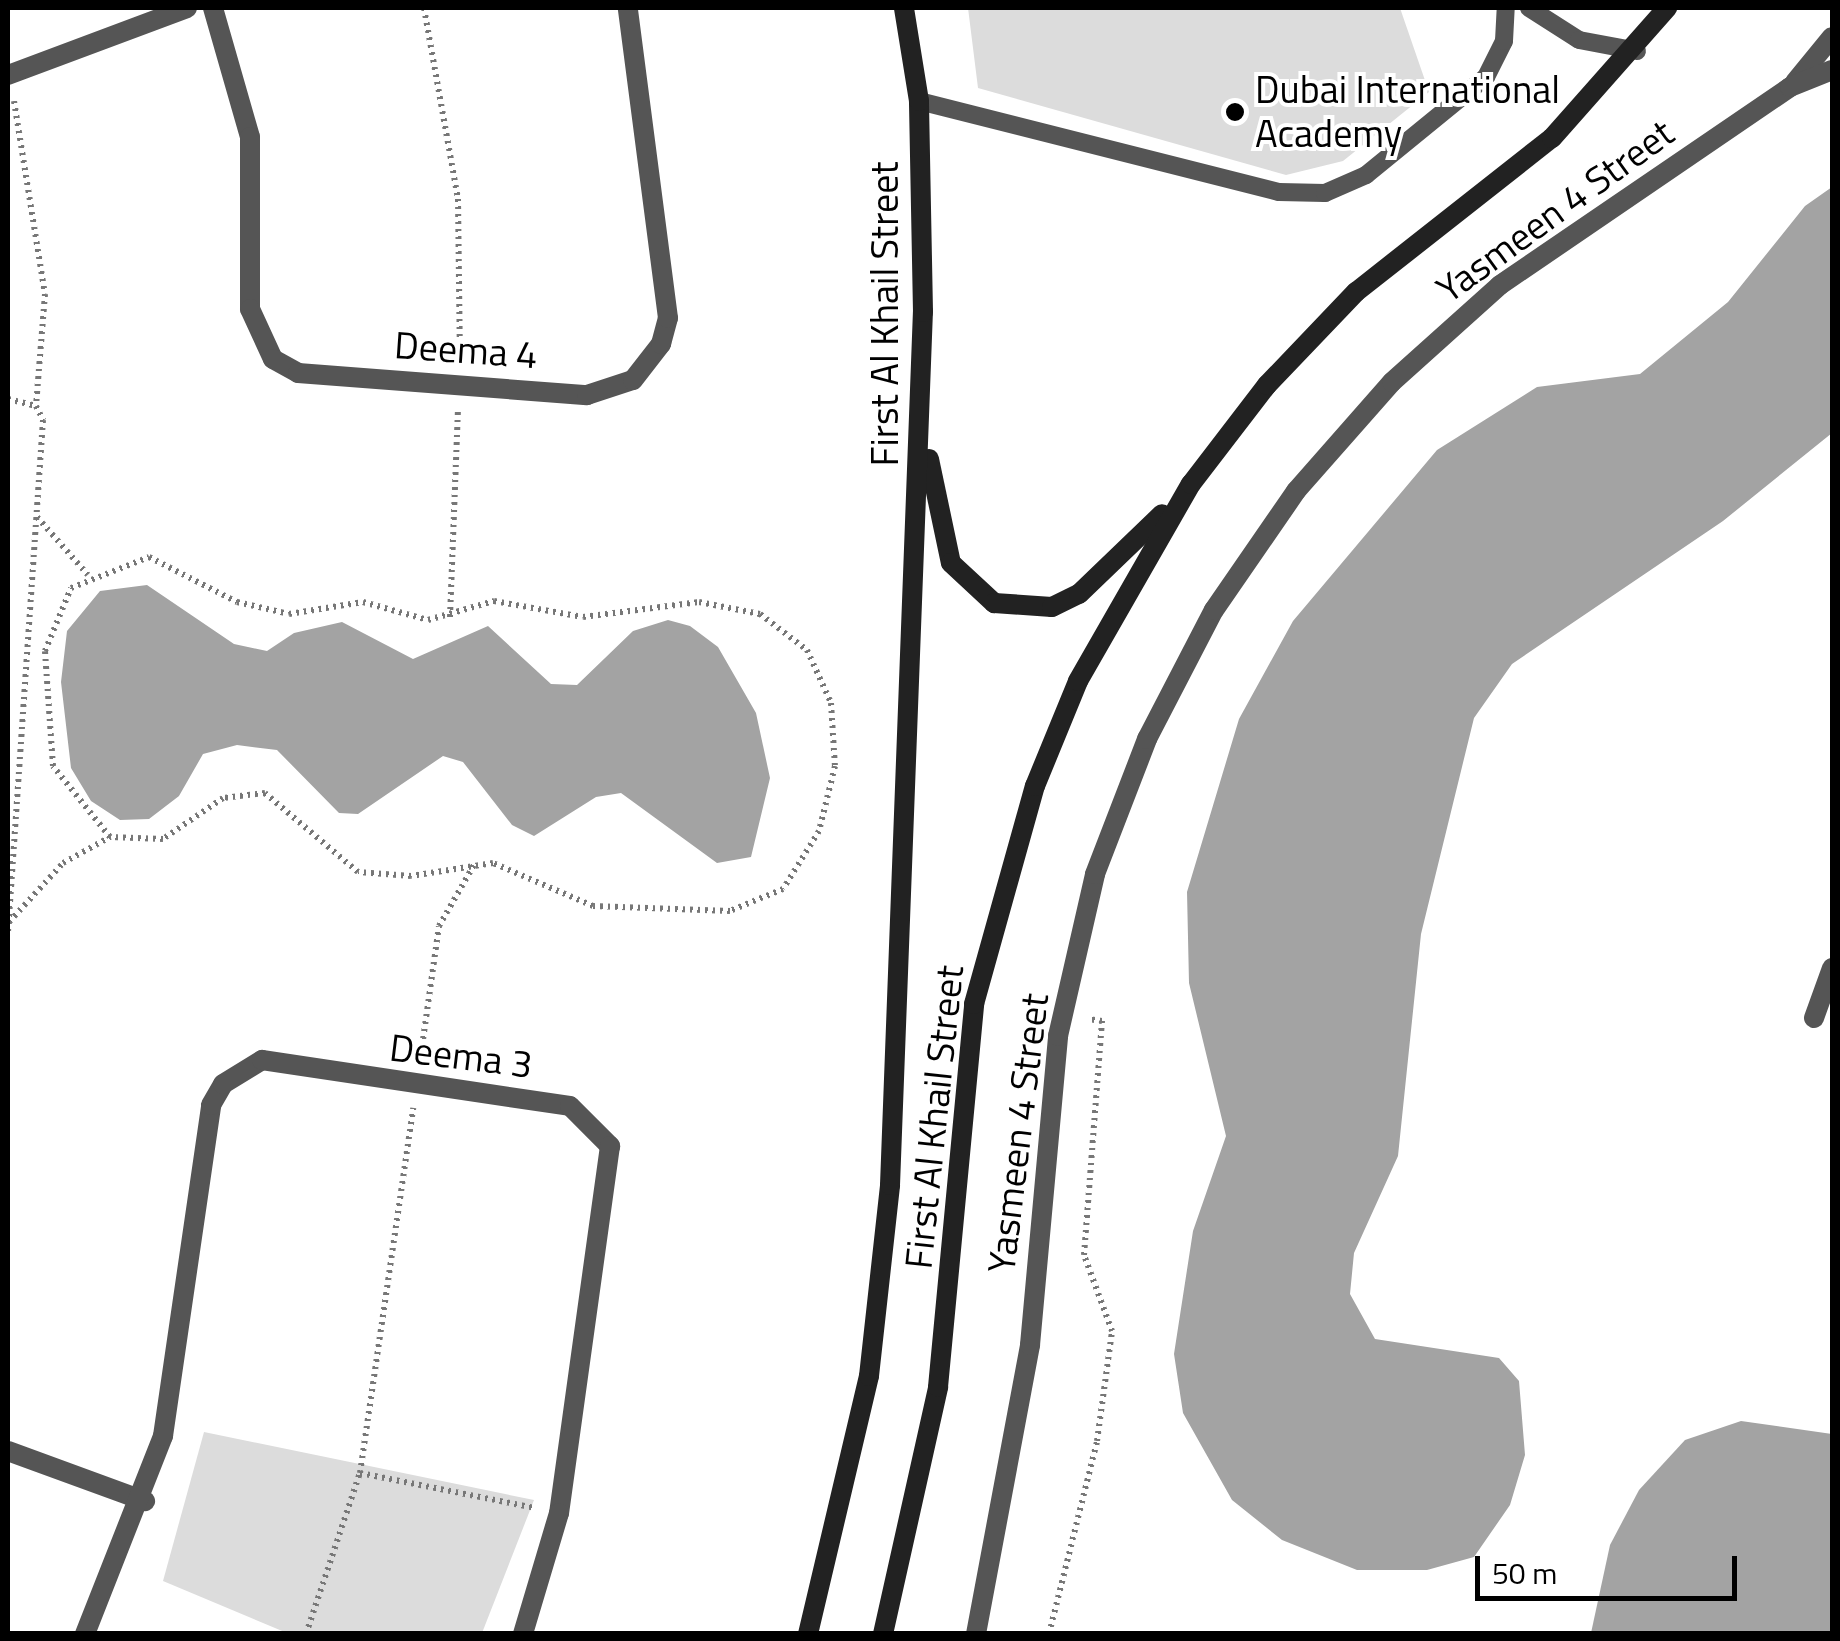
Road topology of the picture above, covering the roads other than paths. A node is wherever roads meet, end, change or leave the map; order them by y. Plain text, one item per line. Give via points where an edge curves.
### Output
1 (187, 8) edge
2 (213, 8) edge
3 (628, 8) edge
4 (904, 8) edge
5 (1506, 8) edge
6 (1529, 8) edge
7 (1667, 8) edge
8 (1832, 36) edge
9 (1638, 51) junction
10 (1832, 70) edge
11 (15, 83) edge
12 (1790, 87) junction
13 (919, 101) junction
14 (922, 417) junction
15 (1191, 484) junction
16 (1832, 968) edge
17 (1814, 1018) dead end
18 (8, 1452) edge
19 (145, 1501) junction
20 (85, 1634) edge
21 (523, 1634) edge
22 (808, 1634) edge
23 (883, 1634) edge
24 (976, 1634) edge

1 - 11 street
2 - 3 street, Deema 4 via 250,136 256,336 298,373 611,390 633,380 661,344 668,290
4 - 13 main road, First Al Khail Street
5 - 13 lane via 1504,40 1486,77 1366,175 1325,193 1279,192
6 - 9 lane via 1579,40
7 - 9 main road, First Al Khail Street
8 - 12 street
9 - 15 main road, First Al Khail Street via 1552,138 1356,292
10 - 12 street
12 - 24 street, Yasmeen 4 Street via 1500,285 1392,382 1296,490 1214,610 1147,738 1095,874 1063,1016 1030,1345
13 - 14 main road, First Al Khail Street
14 - 15 main road via 950,563 994,603 1052,607 1079,594
14 - 22 main road, First Al Khail Street via 882,1280 852,1470
15 - 23 main road, First Al Khail Street via 1078,681 1000,894 974,1004 938,1387
16 - 17 street
18 - 19 street
19 - 20 street, Deema 3
19 - 21 street, Deema 3 via 189,1308 204,1128 223,1084 262,1060 570,1106 610,1146 559,1513

